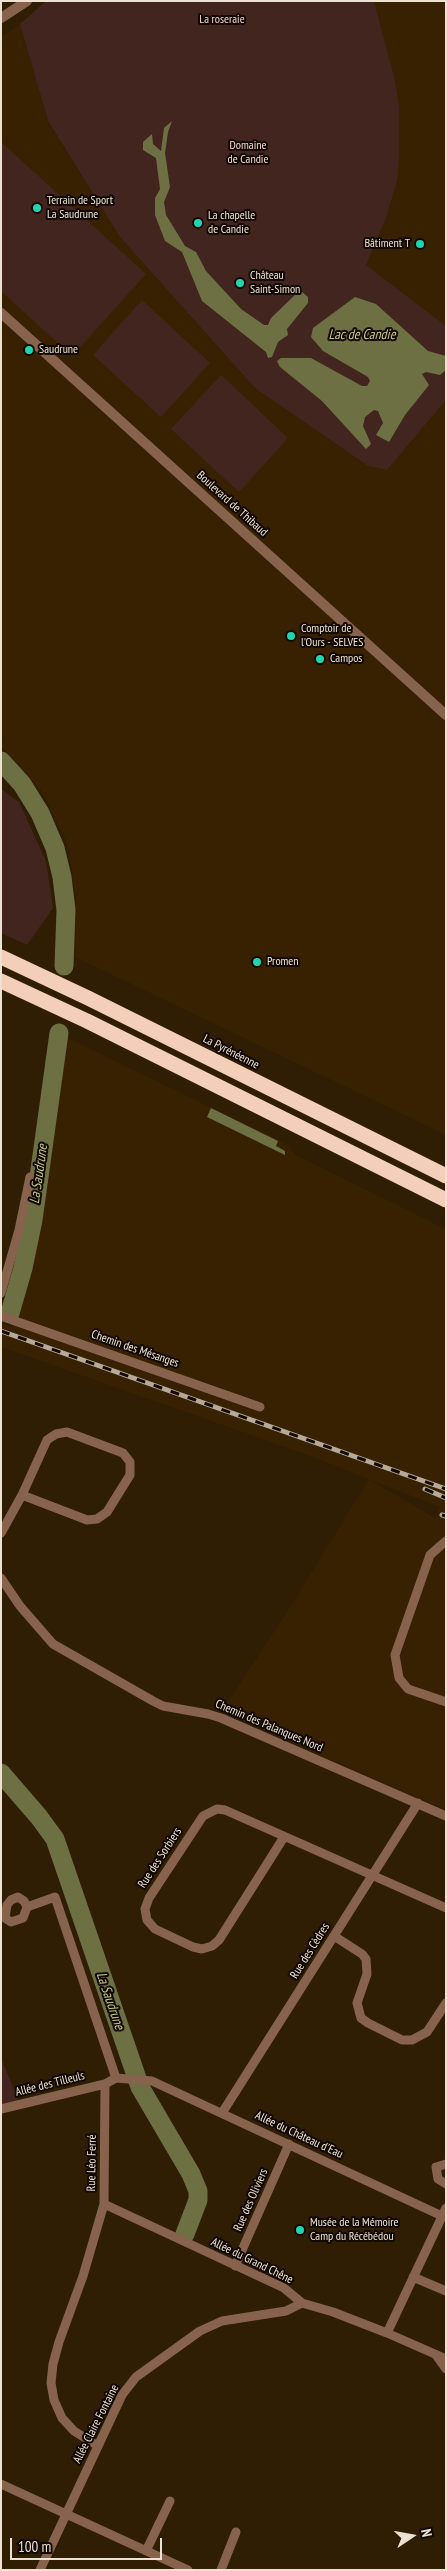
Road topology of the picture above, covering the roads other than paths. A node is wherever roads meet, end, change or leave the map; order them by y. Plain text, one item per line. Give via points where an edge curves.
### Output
1 (27, 1) edge
2 (1, 18) edge
3 (1, 313) edge
4 (446, 715) edge
5 (1, 957) edge
6 (1, 981) edge
7 (446, 1176) edge
8 (30, 1177) dead end
9 (446, 1200) edge
10 (1, 1293) edge
11 (1, 1316) edge
12 (260, 1406) dead end
13 (22, 1495) junction
14 (1, 1533) edge
15 (446, 1541) edge
16 (1, 1578) edge
17 (446, 1702) edge
18 (418, 1804) junction
19 (446, 1816) edge
20 (284, 1837) junction
21 (372, 1875) junction
22 (27, 1907) dead end
23 (446, 1908) edge
24 (334, 1936) junction
25 (446, 2003) edge
26 (116, 2078) junction
27 (105, 2084) junction
28 (1, 2108) edge
29 (222, 2113) junction
30 (289, 2144) junction
31 (446, 2164) edge
32 (446, 2184) edge
33 (104, 2204) junction
34 (444, 2212) edge
35 (236, 2266) junction
36 (414, 2277) junction
37 (446, 2291) edge
38 (302, 2303) junction
39 (387, 2333) junction
40 (435, 2354) junction
41 (446, 2359) edge
42 (446, 2369) edge
43 (98, 2446) junction
44 (2, 2486) edge
45 (170, 2501) dead end
46 (65, 2515) junction
47 (236, 2532) dead end
48 (146, 2550) junction
49 (40, 2570) edge
50 (188, 2570) edge
51 (221, 2570) edge

1 - 2 street
3 - 4 street, Boulevard de Thibaud
5 - 7 highway, La Pyrénéenne
6 - 9 highway
8 - 10 street
11 - 12 street, Chemin des Mésanges
13 - 13 street via 87,1520 97,1520 107,1512 130,1475 130,1462 123,1453 66,1432 56,1434 47,1440
13 - 14 street
15 - 17 street via 430,1555 395,1656 399,1678 408,1689
16 - 18 street, Chemin des Palanques Nord via 53,1644 148,1699 163,1706 221,1718
18 - 19 street, Chemin des Palanques Nord
18 - 21 street, Rue des Cèdres
20 - 20 street, Rue des Sorbiers via 225,1810 210,1811 203,1816 149,1898 145,1909 147,1920 155,1929 193,1947 212,1946 219,1940
20 - 21 street, Rue des Sorbiers
21 - 23 street, Rue des Sorbiers
21 - 24 street, Rue des Cèdres
22 - 26 street via 54,1897
24 - 25 street via 366,1959 367,1974 357,2003 361,2018 368,2024 402,2040 412,2040 427,2032
24 - 29 street, Rue des Cèdres
26 - 27 street
26 - 29 street, Allée du Château d'Eau via 160,2084
27 - 28 street, Allée des Tilleuls
27 - 33 street, Rue Léo Ferré
29 - 30 street, Allée du Château d'Eau
30 - 34 street, Allée du Château d'Eau
30 - 35 street, Rue des Oliviers
31 - 32 street via 436,2167 438,2179
33 - 35 street, Allée du Grand Chêne
33 - 43 street, Rue Léo Ferré via 57,2350 51,2384 62,2418 74,2431
34 - 36 street
35 - 38 street, Allée du Grand Chêne via 284,2288
36 - 37 street
36 - 39 street
38 - 39 street, Allée du Grand Chêne
38 - 43 street, Allée Claire Fontaine via 286,2311 222,2321 148,2367 122,2395
39 - 40 street, Allée du Grand Chêne
40 - 41 street, Allée du Grand Chêne
40 - 42 street
43 - 46 street, Allée Claire Fontaine
44 - 46 street
45 - 48 street
46 - 48 street
46 - 49 street, Allée Claire Fontaine
47 - 51 street
48 - 50 street

